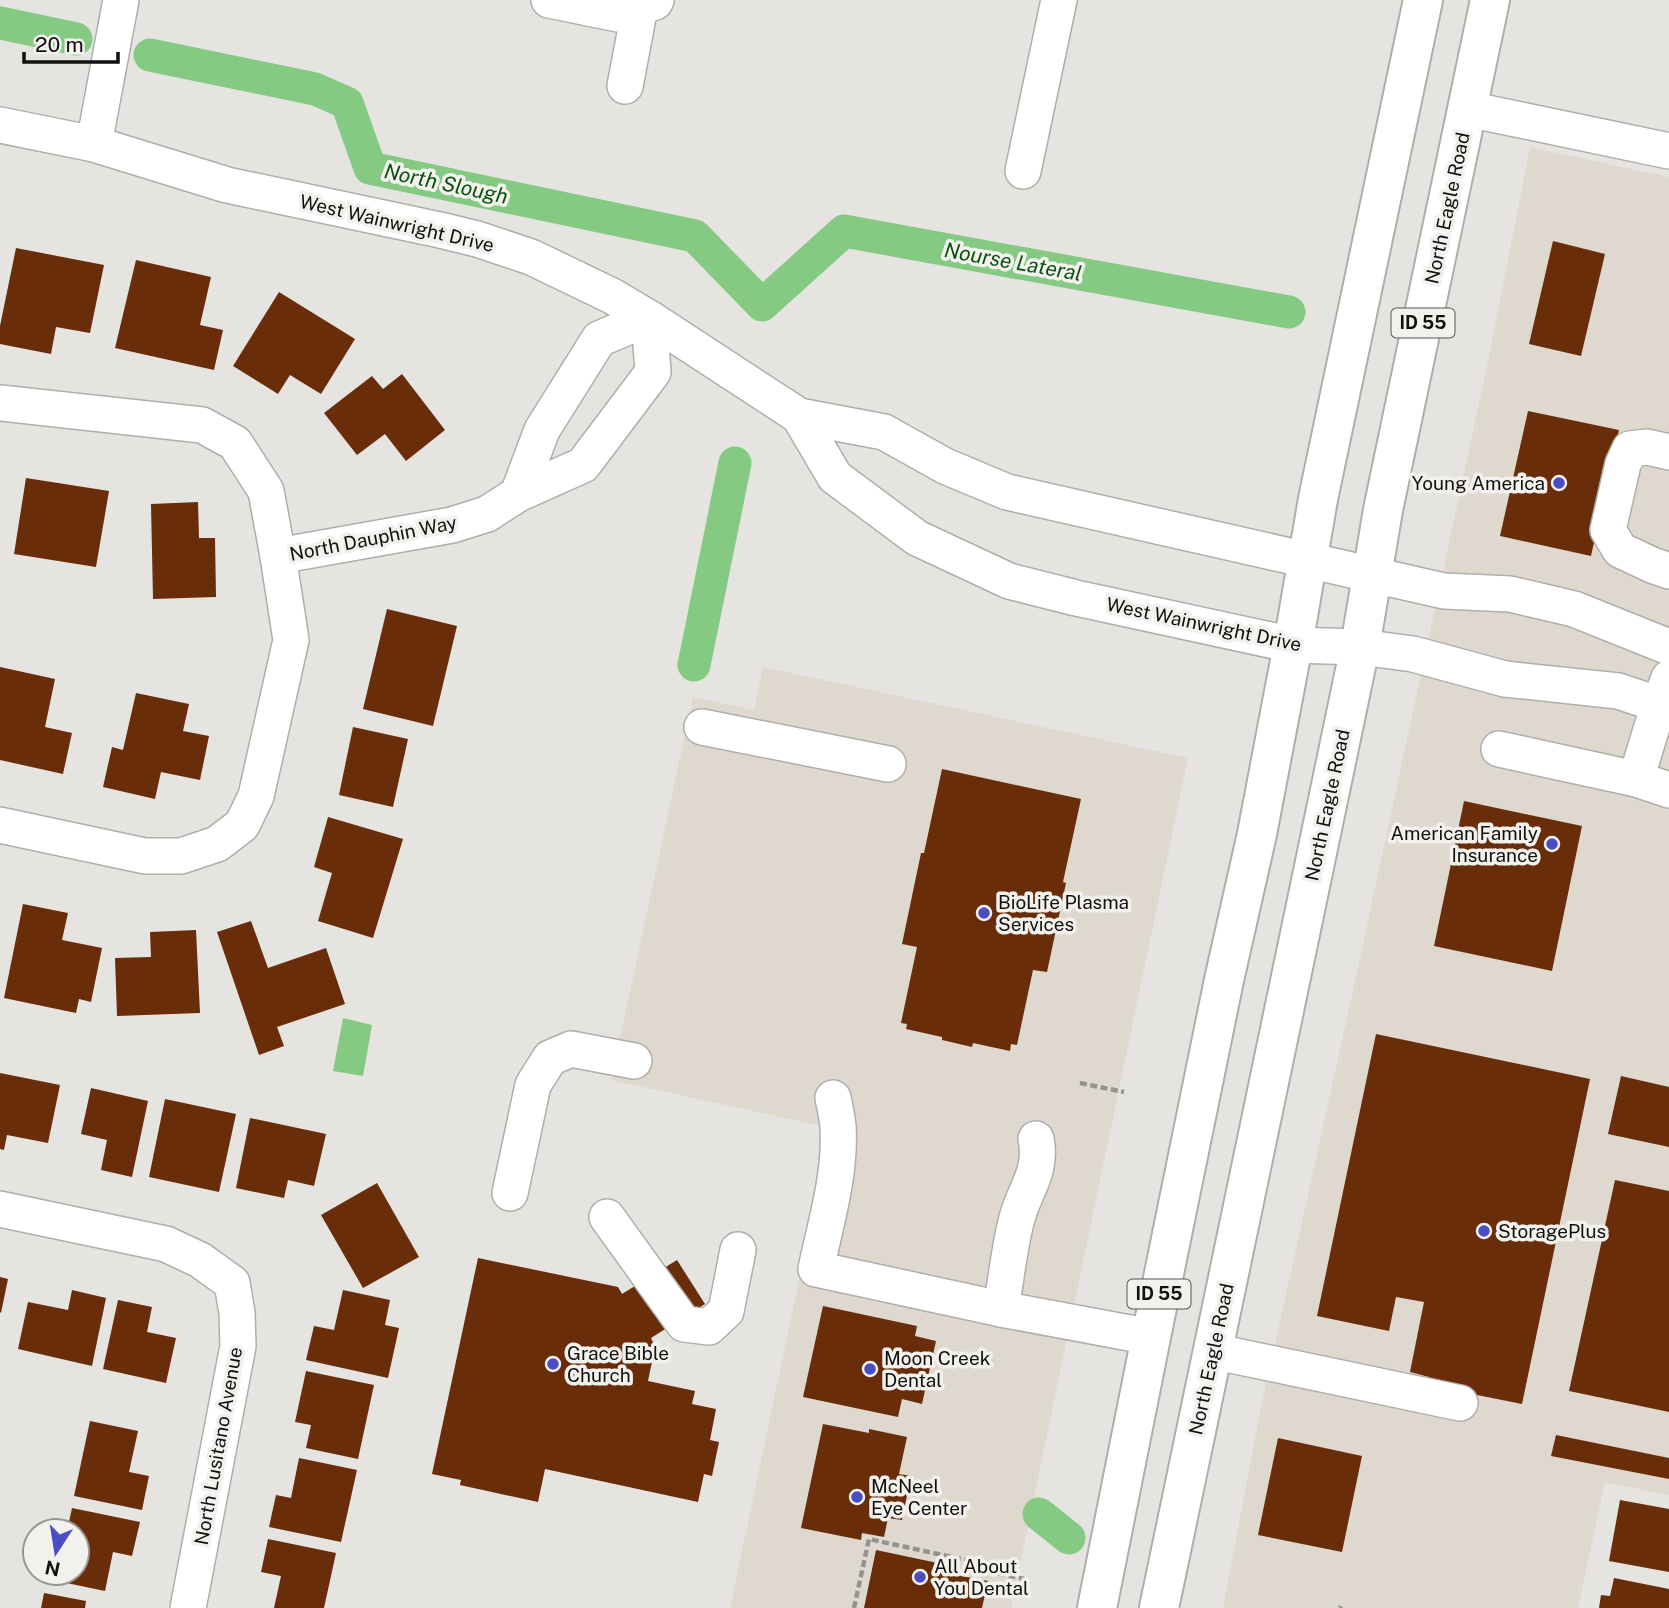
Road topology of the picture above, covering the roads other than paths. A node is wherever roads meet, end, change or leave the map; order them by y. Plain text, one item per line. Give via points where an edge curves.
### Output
1 (121, 0) edge
2 (549, 0) edge
3 (1059, 0) edge
4 (1423, 0) edge
5 (1490, 0) edge
6 (648, 4) edge
7 (625, 86) dead end
8 (1468, 109) junction
9 (0, 125) edge
10 (94, 144) junction
11 (1669, 151) edge
12 (1023, 171) dead end
13 (649, 318) junction
14 (0, 403) edge
15 (799, 416) junction
16 (1669, 452) edge
17 (518, 494) junction
18 (278, 556) junction
19 (1307, 560) junction
20 (1669, 571) edge
21 (1372, 574) junction
22 (1293, 645) junction
23 (1360, 647) junction
24 (1669, 647) edge
25 (1666, 697) edge
26 (702, 727) dead end
27 (1499, 749) dead end
28 (888, 764) dead end
29 (1636, 779) junction
30 (1669, 790) edge
31 (0, 825) edge
32 (634, 1061) dead end
33 (833, 1098) dead end
34 (1037, 1139) dead end
35 (509, 1193) dead end
36 (0, 1209) edge
37 (607, 1217) dead end
38 (738, 1250) dead end
39 (1001, 1308) junction
40 (1150, 1337) junction
41 (1212, 1351) junction
42 (1460, 1404) dead end
43 (188, 1608) edge
44 (1097, 1608) edge
45 (1159, 1608) edge

1 - 10 street
2 - 6 street via 618,14
3 - 12 street
4 - 19 highway, ID 55
5 - 8 highway, North Eagle Road / ID 55
6 - 7 street
8 - 11 street
8 - 21 highway, North Eagle Road / ID 55
9 - 10 street, West Wainwright Drive
10 - 13 street, West Wainwright Drive via 227,185 477,239 531,257
13 - 15 street, West Wainwright Drive
13 - 17 street via 599,339 542,430
13 - 17 street, North Dauphin Way via 653,372 583,465
14 - 18 street via 202,425 235,443 266,491
15 - 19 street, West Wainwright Drive via 884,432 945,466 1007,492
15 - 22 street, West Wainwright Drive via 835,477 917,538 1009,581
16 - 20 street via 1630,449 1608,530 1620,550
17 - 18 street, North Dauphin Way via 487,514 452,525
18 - 31 street, North Dauphin Way via 291,640 256,796 242,825 217,844 181,856 145,856
19 - 21 street, West Wainwright Drive
19 - 22 highway, ID 55
21 - 23 highway, North Eagle Road / ID 55
21 - 24 street, West Wainwright Drive via 1444,591 1510,594 1574,609
22 - 23 street, West Wainwright Drive
22 - 40 highway, ID 55
23 - 25 street, West Wainwright Drive via 1413,654 1505,679
23 - 41 highway, North Eagle Road / ID 55
25 - 29 street
26 - 28 street
27 - 29 street
29 - 30 street
32 - 35 street via 571,1049 550,1058 533,1084
33 - 39 street via 838,1124 835,1181 816,1269
34 - 39 street via 1038,1164 1016,1220
36 - 43 street, North Lusitano Avenue via 166,1244 200,1260 232,1283 238,1346
37 - 38 street via 684,1324 709,1327 726,1311
39 - 40 street
40 - 44 highway, ID 55
41 - 42 street
41 - 45 highway, North Eagle Road / ID 55

